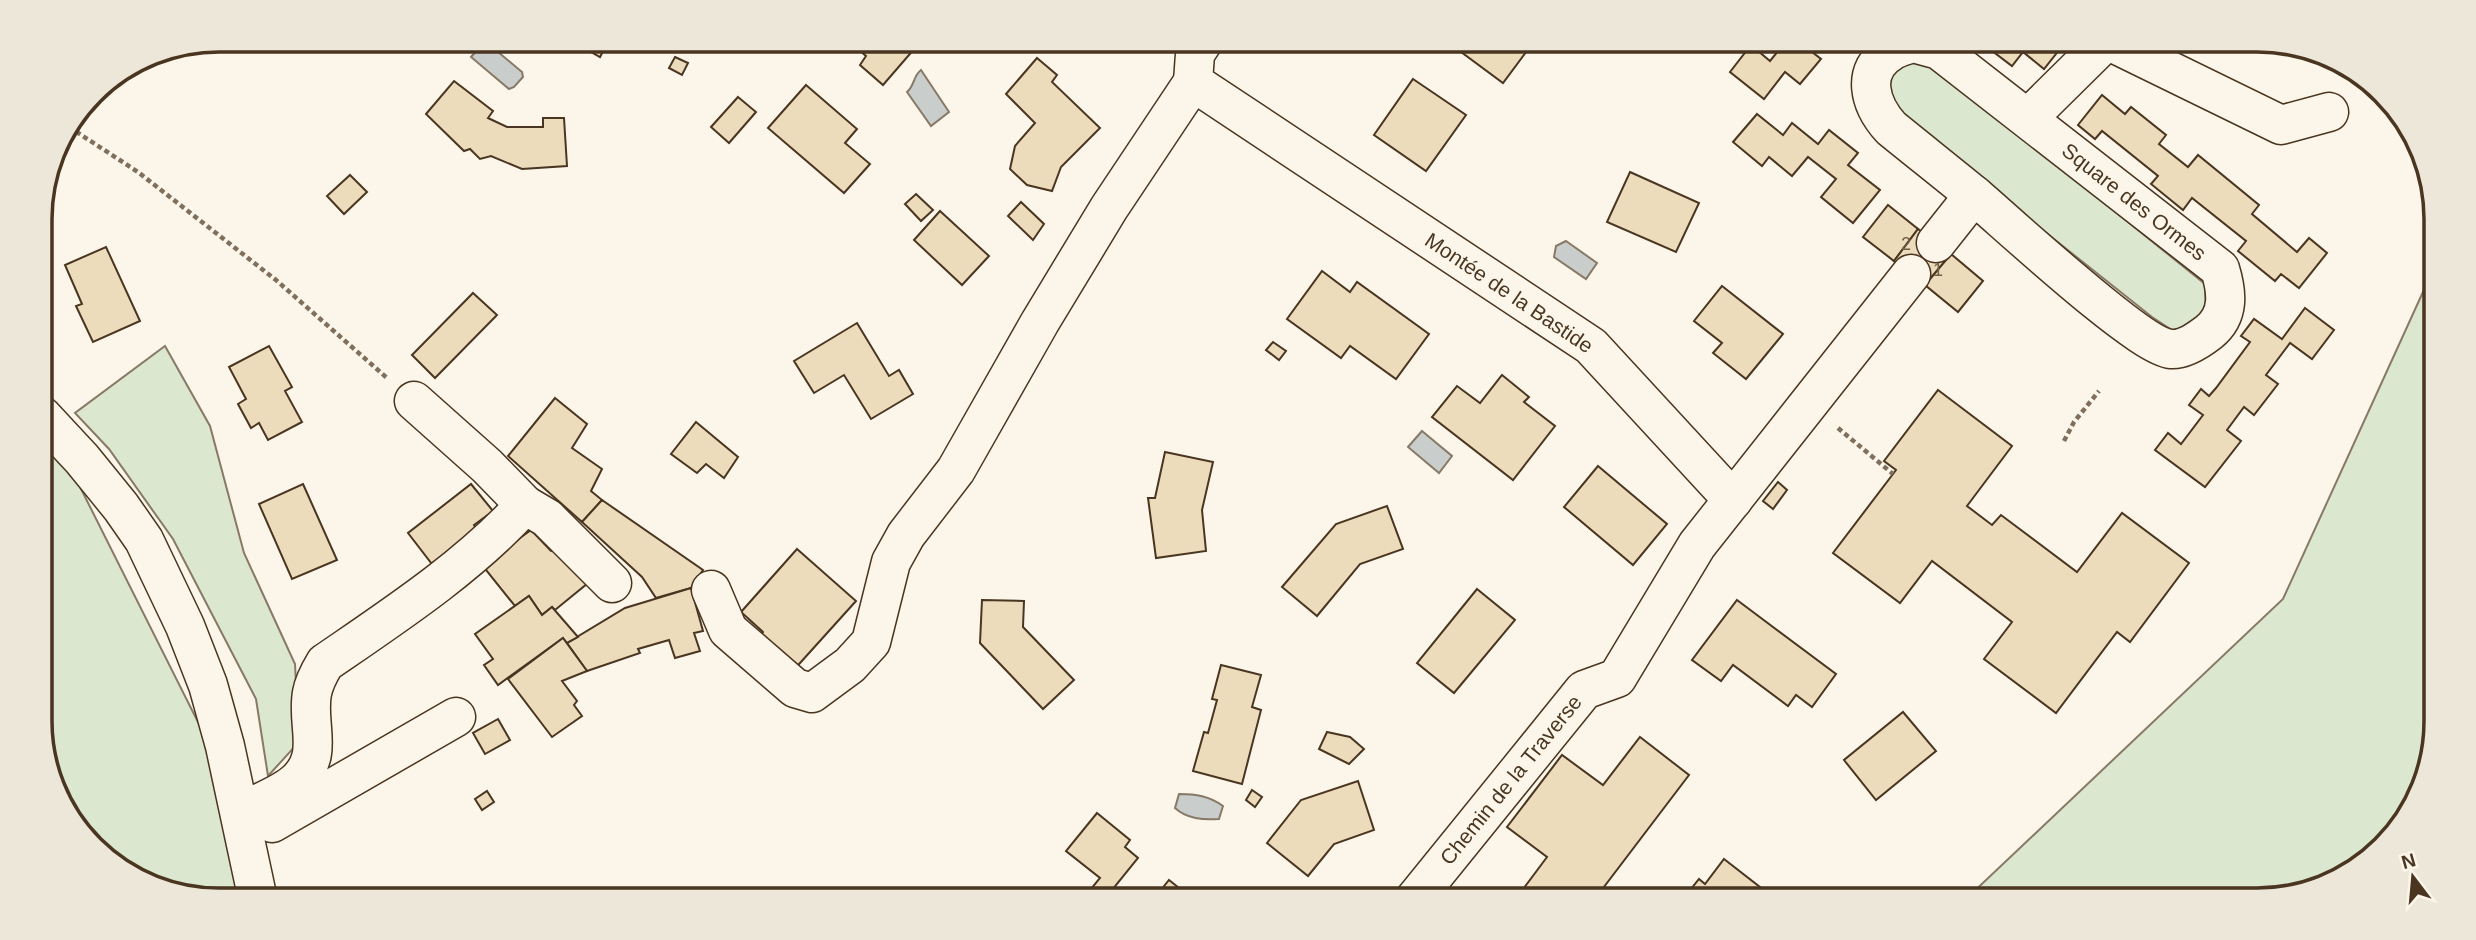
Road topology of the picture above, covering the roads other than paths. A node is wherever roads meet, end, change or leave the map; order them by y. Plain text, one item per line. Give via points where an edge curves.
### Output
1 (1889, 52) edge
2 (1942, 52) edge
3 (2095, 52) edge
4 (2132, 52) edge
5 (1196, 53) edge
6 (1193, 82) junction
7 (2329, 112) dead end
8 (2028, 118) junction
9 (1974, 195) junction
10 (1936, 243) dead end
11 (1911, 274) dead end
12 (414, 401) road end
13 (53, 427) edge
14 (1733, 499) junction
15 (525, 505) junction
16 (612, 583) dead end
17 (711, 590) dead end
18 (456, 717) dead end
19 (242, 823) junction
20 (1424, 887) edge
21 (256, 888) edge

1 - 9 street, Square des Ormes via 1878,62 1871,78 1871,97 1879,116
2 - 8 street, Square des Ormes
3 - 8 street
4 - 7 street via 2281,125
5 - 6 street
6 - 14 street, Montée de la Bastide via 1591,346
6 - 17 street via 1109,208 956,470 891,562 871,642 850,665 812,693 795,688 728,630
8 - 9 street, Square des Ormes via 2220,269 2226,305 2217,326 2197,341 2171,349 2146,338
9 - 10 street
11 - 14 street
12 - 15 street
13 - 19 street via 144,540 208,685
14 - 20 street, Chemin de la Traverse via 1697,545 1617,678 1584,690
15 - 16 street via 547,517
15 - 19 street via 496,536 416,600 325,663 311,695 313,750 309,768
18 - 19 street via 285,817
19 - 21 street

